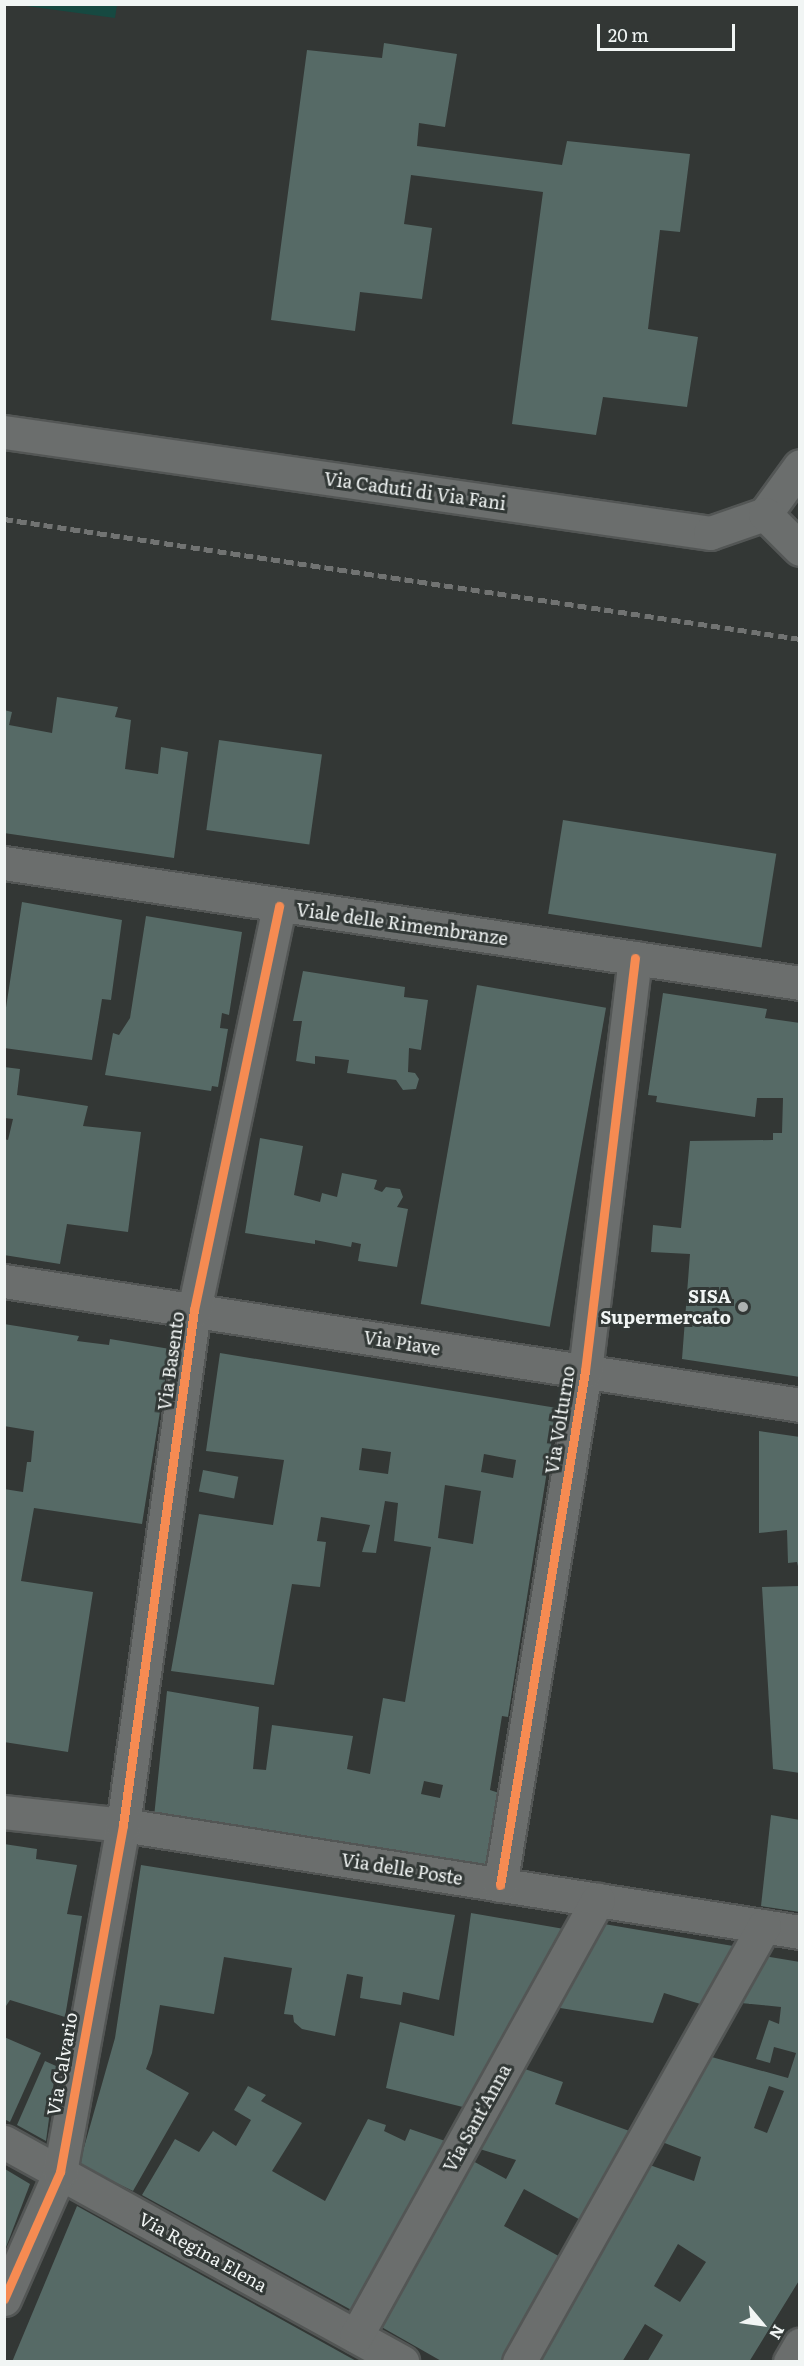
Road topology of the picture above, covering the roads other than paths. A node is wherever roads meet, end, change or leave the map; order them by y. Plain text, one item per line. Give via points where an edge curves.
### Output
1 (4, 432) edge
2 (800, 466) edge
3 (765, 514) junction
4 (800, 549) edge
5 (4, 863) edge
6 (279, 906) junction
7 (635, 958) junction
8 (800, 983) edge
9 (4, 1281) edge
10 (194, 1310) junction
11 (585, 1371) junction
12 (800, 1405) edge
13 (4, 1812) edge
14 (123, 1825) junction
15 (500, 1885) junction
16 (598, 1900) junction
17 (764, 1926) junction
18 (800, 1932) edge
19 (4, 2142) edge
20 (60, 2172) junction
21 (4, 2299) edge
22 (356, 2336) junction
23 (800, 2345) edge
24 (402, 2361) edge
25 (519, 2361) edge
26 (790, 2361) edge

1 - 3 street, Via Caduti di Via Fani via 710,533
2 - 3 street
3 - 4 street
5 - 6 street, Viale delle Rimembranze
6 - 7 street, Viale delle Rimembranze
6 - 10 street, Via Basento
7 - 8 street, Viale delle Rimembranze
7 - 11 street, Via Volturno
9 - 10 street, Via Piave
10 - 11 street, Via Piave
10 - 14 street, Via Basento
11 - 12 street, Via Piave
11 - 15 street, Via Volturno
13 - 14 street, Via delle Poste
14 - 15 street, Via delle Poste
14 - 20 street, Via Calvario
15 - 16 street, Via delle Poste
16 - 17 street, Via delle Poste
16 - 22 street, Via Sant'Anna
17 - 18 street, Via delle Poste
17 - 25 street
19 - 20 street, Via Regina Elena
20 - 21 street, Via Calvario
20 - 22 street, Via Regina Elena
22 - 24 street, Via Regina Elena
23 - 26 street

